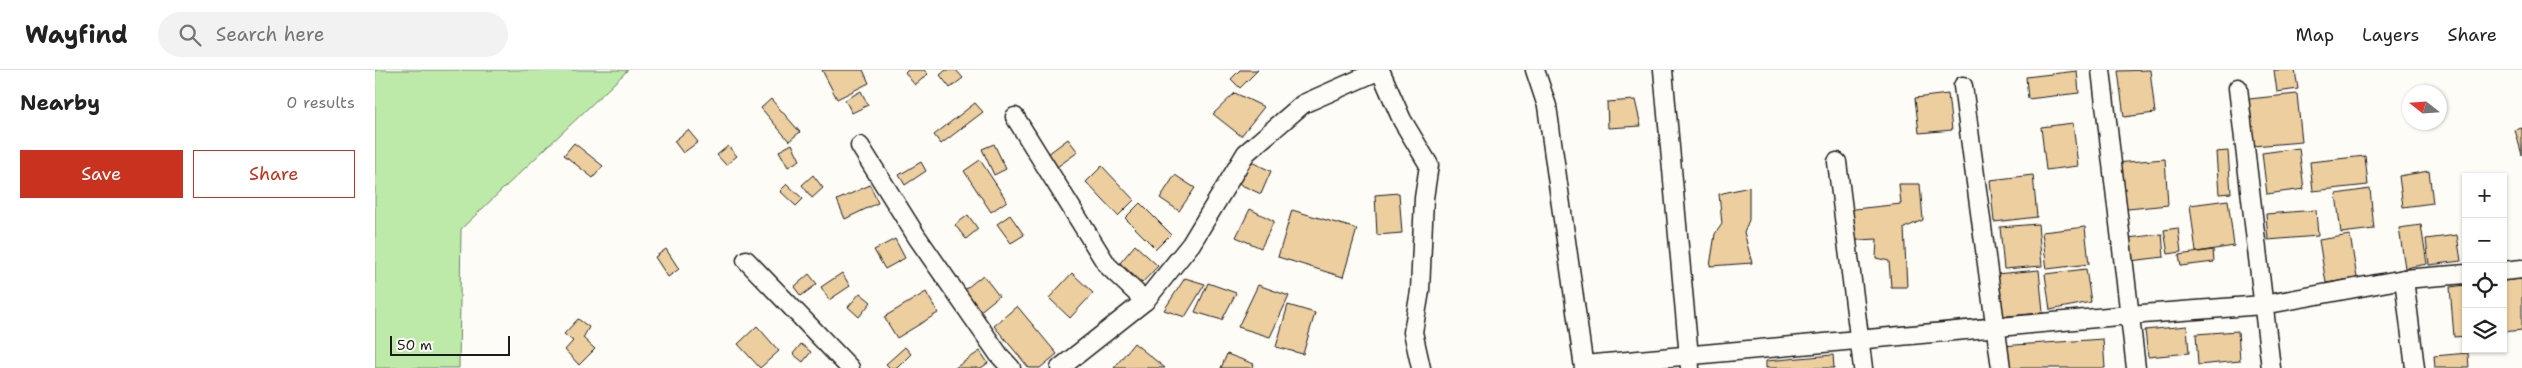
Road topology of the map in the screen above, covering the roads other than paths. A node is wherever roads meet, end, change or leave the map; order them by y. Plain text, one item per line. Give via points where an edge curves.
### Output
1 (1380, 70) edge
2 (1535, 70) edge
3 (1663, 70) edge
4 (2101, 70) edge
5 (1963, 86) dead end
6 (2238, 88) dead end
7 (1015, 117) dead end
8 (860, 146) dead end
9 (1837, 162) dead end
10 (746, 260) dead end
11 (2522, 269) edge
12 (2507, 271) edge
13 (2462, 274) edge
14 (2404, 279) junction
15 (1145, 301) junction
16 (2263, 306) junction
17 (2129, 315) junction
18 (1997, 328) junction
19 (1860, 340) junction
20 (1689, 362) edge
21 (1584, 367) edge
22 (849, 368) edge
23 (1011, 368) edge
24 (1060, 368) edge
25 (1421, 368) edge
26 (1863, 368) edge
27 (2001, 368) edge
28 (2136, 368) edge
29 (2271, 368) edge
30 (2415, 368) edge

1 - 15 street via 1303,104 1246,153 1191,244
1 - 25 street via 1402,120 1429,165 1424,198 1420,291 1413,332
2 - 21 street via 1547,106
3 - 20 street
4 - 17 street
5 - 18 street
6 - 16 street
7 - 15 street via 1107,264
8 - 23 street via 917,237
9 - 19 street
10 - 22 street
11 - 12 street
13 - 14 street
14 - 16 street
14 - 30 street
15 - 24 street
16 - 17 street
16 - 29 street
17 - 18 street
17 - 28 street
18 - 19 street
18 - 27 street
19 - 20 street
19 - 26 street
20 - 21 street

